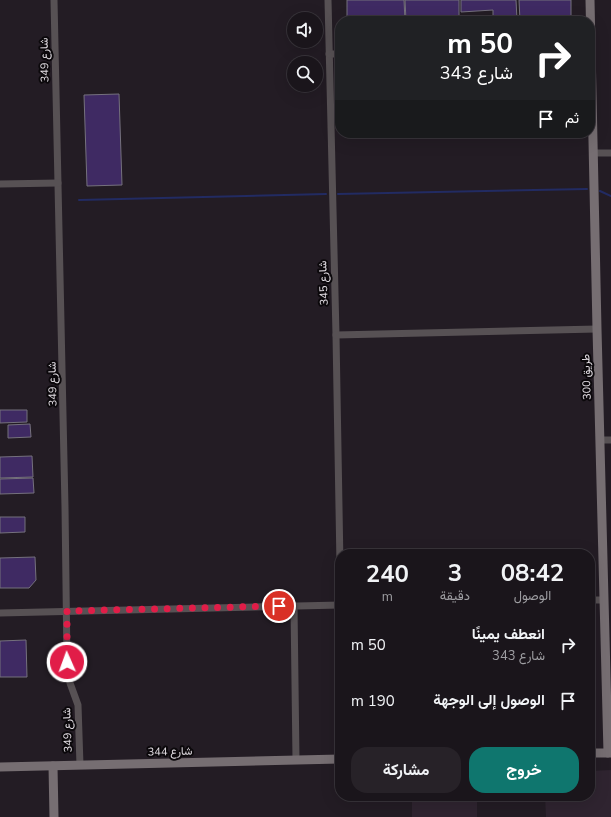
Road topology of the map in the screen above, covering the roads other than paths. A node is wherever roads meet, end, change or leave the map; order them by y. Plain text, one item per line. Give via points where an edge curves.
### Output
1 (54, 0) edge
2 (328, 0) edge
3 (590, 0) edge
4 (590, 16) edge
5 (329, 54) junction
6 (335, 54) edge
7 (593, 138) edge
8 (593, 153) junction
9 (611, 153) edge
10 (58, 183) junction
11 (0, 184) edge
12 (597, 329) junction
13 (336, 335) junction
14 (600, 440) junction
15 (611, 440) edge
16 (340, 549) edge
17 (607, 556) edge
18 (595, 600) edge
19 (604, 600) junction
20 (335, 605) edge
21 (294, 606) junction
22 (67, 611) junction
23 (0, 613) edge
24 (595, 753) edge
25 (610, 753) edge
26 (335, 759) edge
27 (296, 760) junction
28 (53, 766) junction
29 (80, 766) junction
30 (0, 767) edge
31 (54, 817) edge

1 - 10 street, شارع 349
2 - 5 street, شارع 345
3 - 4 main road, طريق 300
5 - 6 street
5 - 13 street, شارع 345
7 - 8 main road, طريق 300
8 - 9 street
8 - 12 main road, طريق 300
10 - 11 street
10 - 22 street, شارع 349
12 - 13 street
12 - 14 main road, طريق 300
13 - 16 street, شارع 345
14 - 15 street
14 - 17 main road, طريق 300
17 - 19 main road, طريق 300
18 - 19 street
19 - 25 main road, طريق 300
20 - 21 street
21 - 22 street
21 - 27 street
22 - 23 street
22 - 29 street, شارع 349 via 67,662 70,683 78,705
24 - 25 main road
26 - 27 main road, شارع 344
27 - 29 main road, شارع 344
28 - 29 main road, شارع 344
28 - 30 main road, شارع 344
28 - 31 main road

